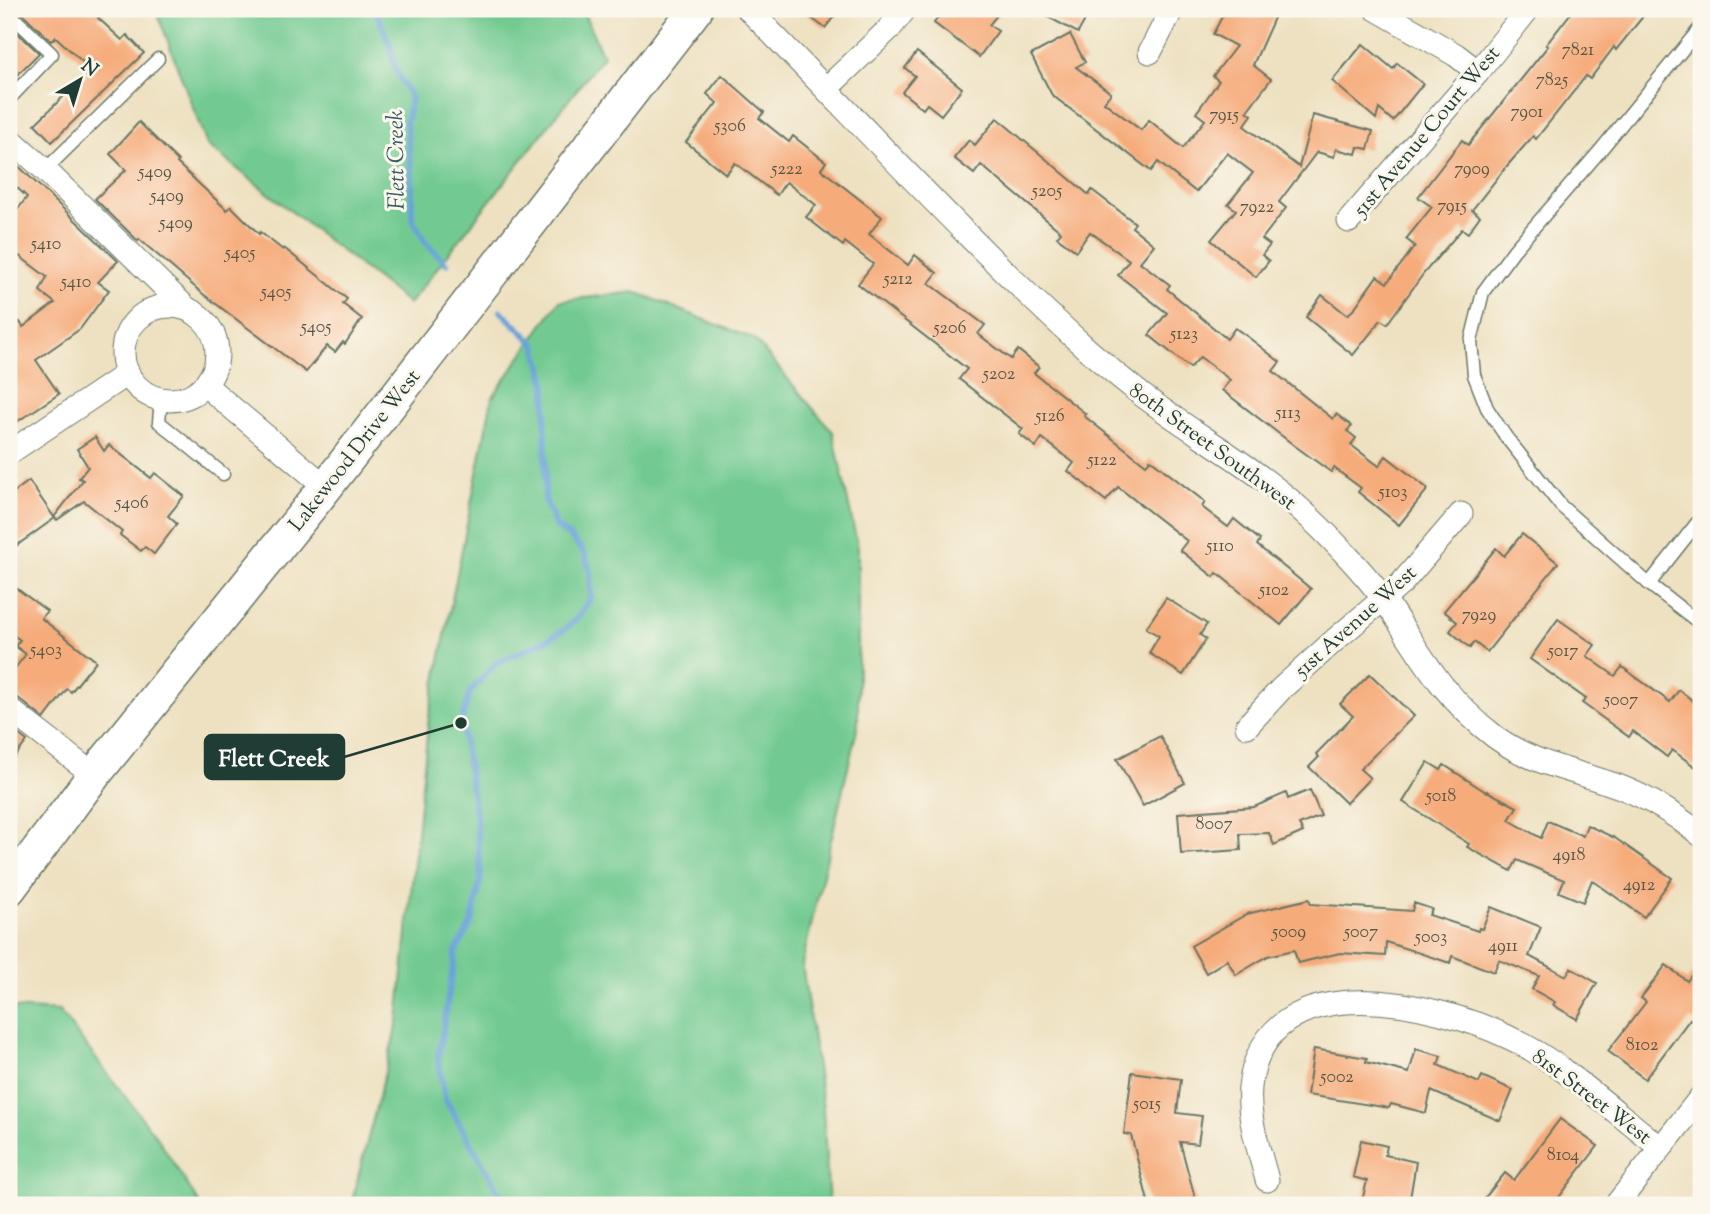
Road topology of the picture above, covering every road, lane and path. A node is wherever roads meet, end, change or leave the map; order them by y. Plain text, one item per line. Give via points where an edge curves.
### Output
1 (696, 9) edge
2 (748, 9) edge
3 (905, 9) edge
4 (1172, 9) edge
5 (1376, 9) edge
6 (1528, 9) edge
7 (9, 13) edge
8 (1701, 27) edge
9 (1150, 52) dead end
10 (158, 59) dead end
11 (1478, 72) junction
12 (827, 88) junction
13 (9, 99) edge
14 (9, 138) edge
15 (45, 170) junction
16 (1349, 221) dead end
17 (187, 309) junction
18 (128, 373) junction
19 (205, 385) junction
20 (161, 399) junction
21 (9, 453) edge
22 (223, 474) dead end
23 (326, 487) junction
24 (1461, 514) dead end
25 (1701, 518) edge
26 (1649, 584) junction
27 (1384, 600) junction
28 (1701, 624) edge
29 (9, 709) edge
30 (1247, 726) dead end
31 (94, 775) junction
32 (1701, 835) edge
33 (9, 889) edge
34 (1701, 1097) edge
35 (1661, 1148) junction
36 (1267, 1180) dead end
37 (1616, 1205) edge

1 - 23 main road, Lakewood Drive West
2 - 12 street, 80th Street Southwest
3 - 12 street
4 - 9 street
5 - 11 street
6 - 11 street, 51st Avenue Court West
7 - 13 lane via 52,54
8 - 26 lane via 1483,292 1471,341 1474,375 1487,408 1506,437 1561,506
10 - 15 lane
11 - 16 street, 51st Avenue Court West
12 - 27 street, 80th Street Southwest via 927,195 1089,351 1142,395 1254,471 1299,508
14 - 15 street
15 - 17 street
17 - 18 street via 155,308 136,321 124,342
17 - 19 street via 210,328 216,342 217,357
18 - 20 street via 141,389
18 - 21 street
19 - 20 street via 177,400
19 - 23 street
20 - 22 lane via 159,422
23 - 31 main road, Lakewood Drive West
24 - 27 street, 51st Avenue West
25 - 26 lane
26 - 28 lane
27 - 30 street, 51st Avenue West via 1308,664
27 - 32 street, 80th Street Southwest via 1444,690 1495,736 1544,764 1652,801
29 - 31 street
31 - 33 main road, Lakewood Drive West
34 - 35 street
35 - 36 street, 81st Street West via 1546,1058 1512,1038 1424,1008 1348,1001 1296,1015 1264,1044 1251,1081 1250,1101
35 - 37 street

